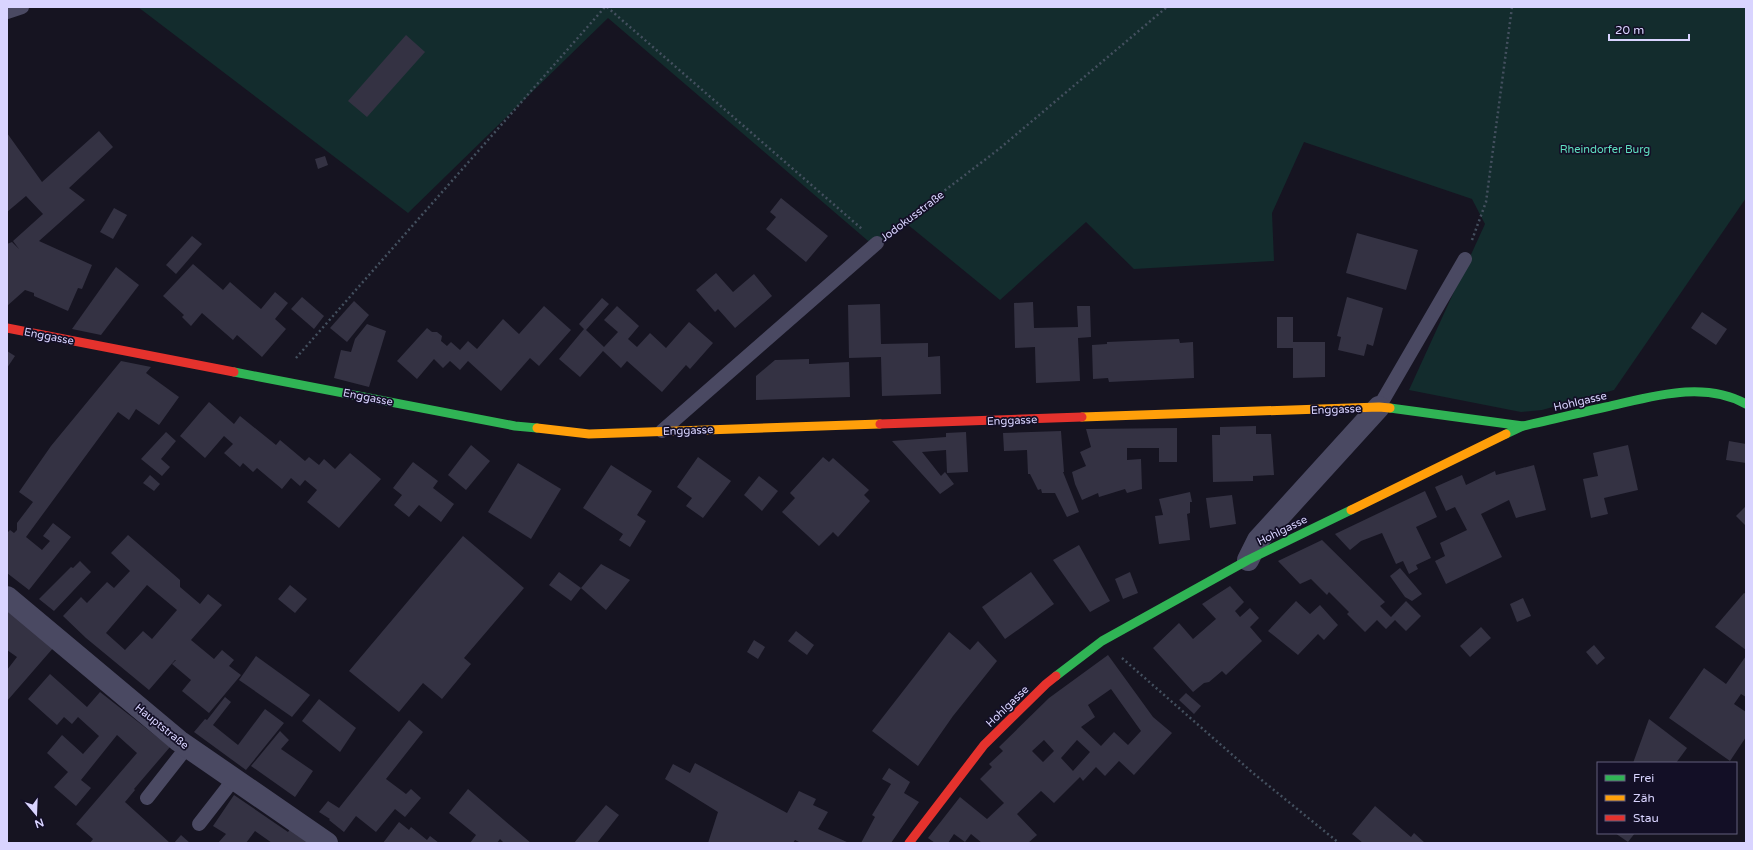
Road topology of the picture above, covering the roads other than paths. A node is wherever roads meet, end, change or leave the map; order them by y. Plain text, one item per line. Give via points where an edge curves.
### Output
1 (22, 7) edge
2 (7, 12) edge
3 (877, 243) road end
4 (1465, 259) road end
5 (7, 328) edge
6 (1746, 404) edge
7 (1379, 407) junction
8 (1523, 426) junction
9 (662, 431) junction
10 (1248, 560) junction
11 (7, 597) edge
12 (187, 747) junction
13 (234, 779) junction
14 (147, 798) dead end
15 (199, 824) dead end
16 (327, 843) edge
17 (908, 843) edge

1 - 2 lane
3 - 9 lane, Jodokusstraße
4 - 7 lane, Enggasse
5 - 9 street, Enggasse via 515,426 590,434
6 - 8 street, Hohlgasse via 1716,394 1669,393
7 - 8 street, Enggasse
7 - 9 street, Enggasse
7 - 10 street, Enggasse via 1258,540
8 - 10 street, Hohlgasse
10 - 17 street, Hohlgasse via 1102,641 1046,684 984,745
11 - 12 street, Hauptstraße
12 - 13 street, Hauptstraße
12 - 14 lane
13 - 15 lane
13 - 16 street, Hauptstraße

